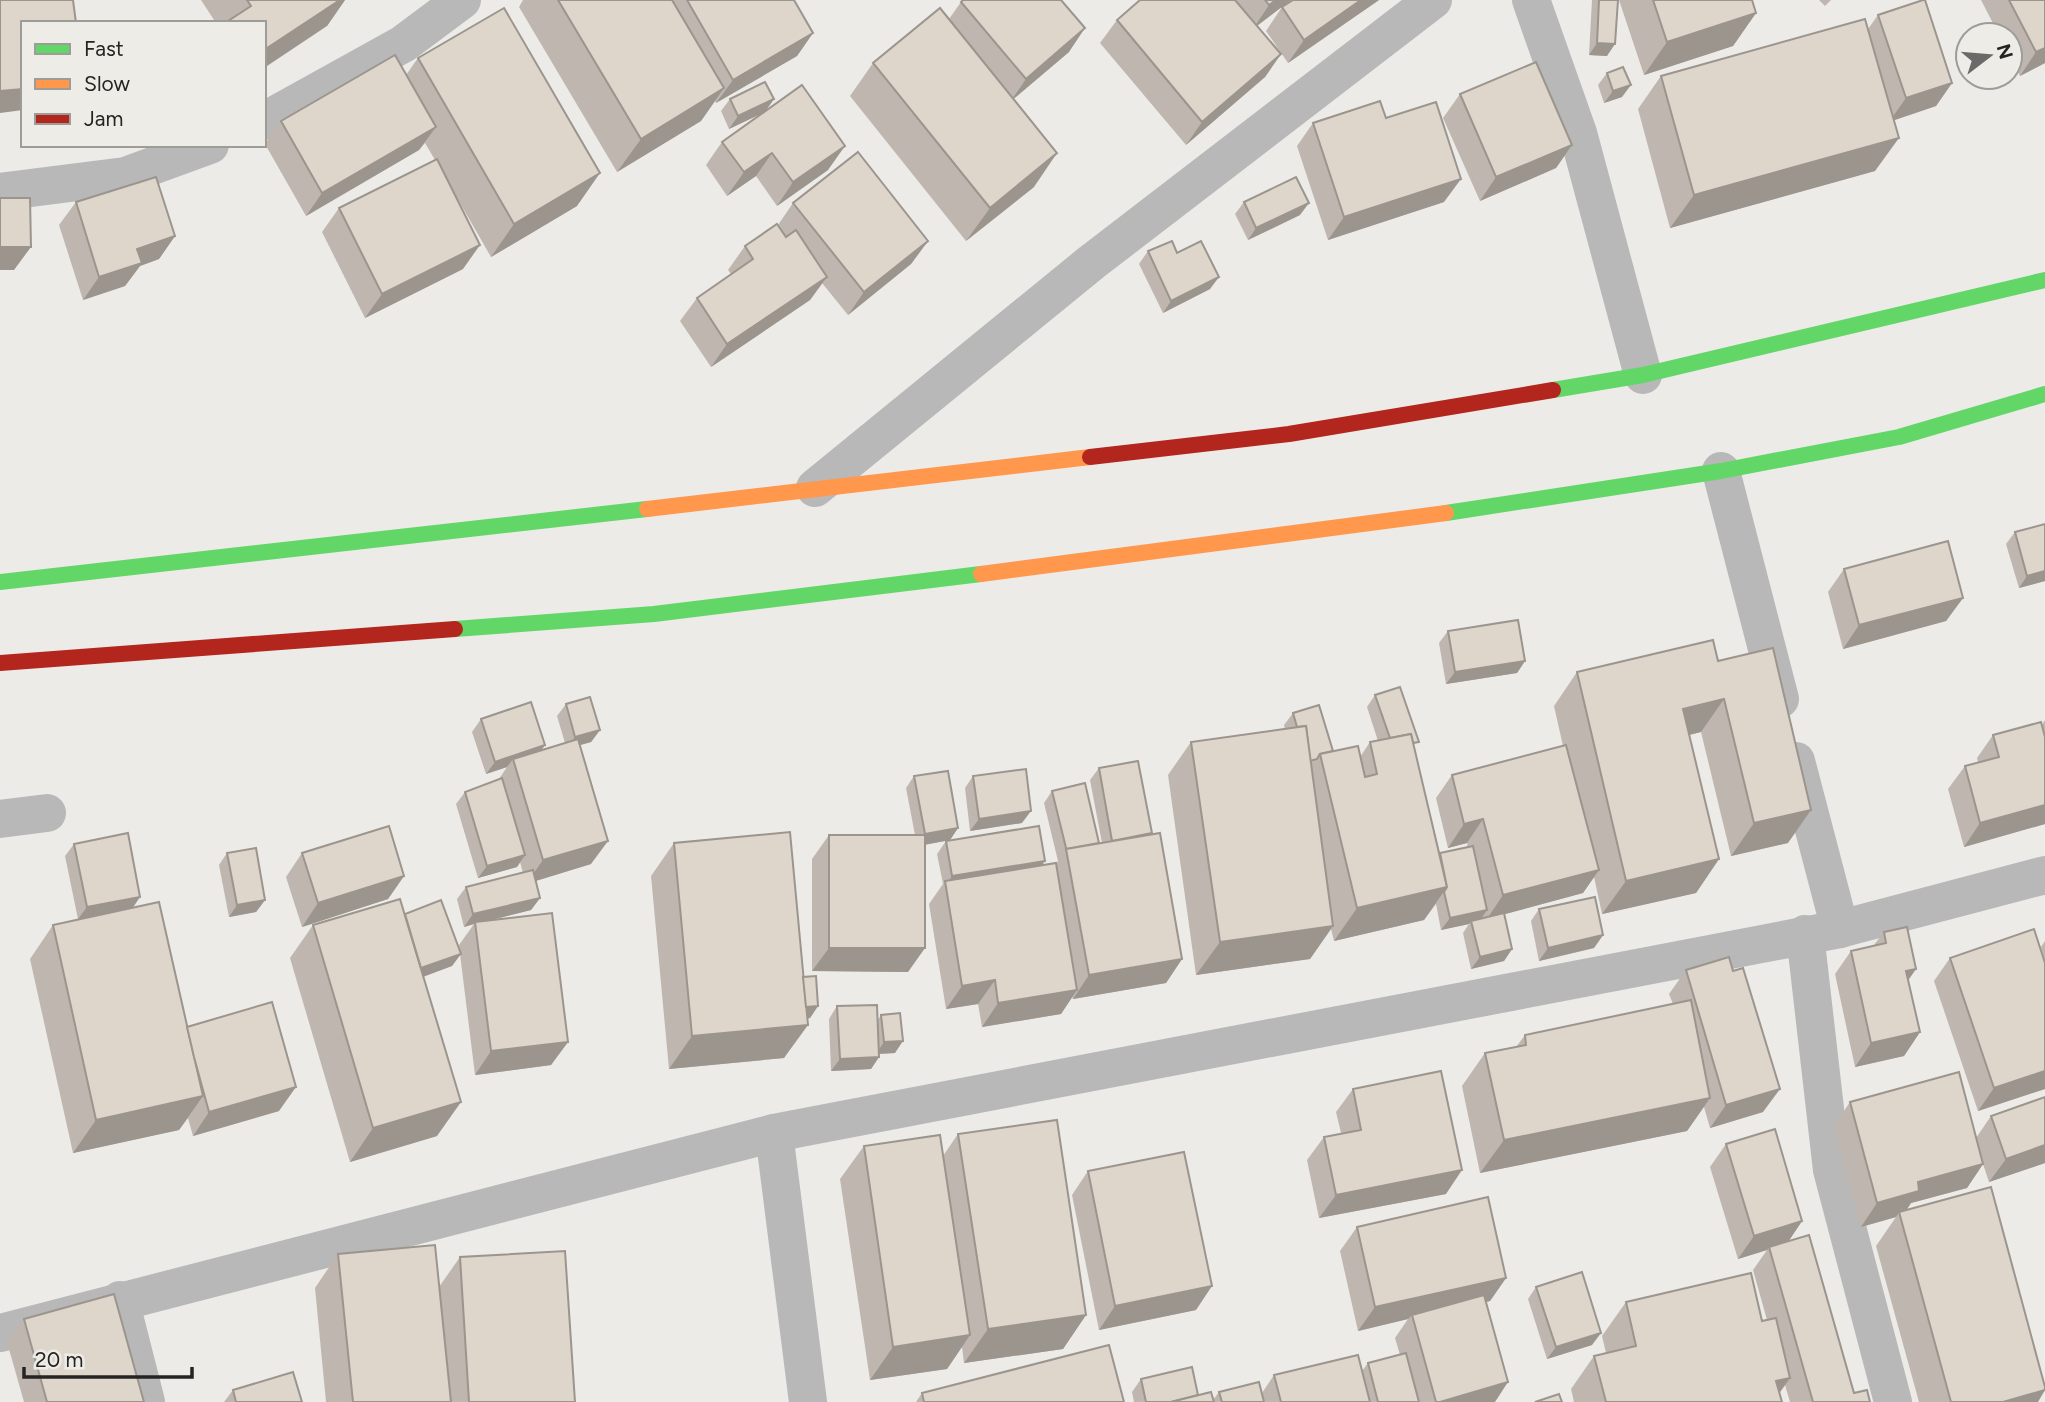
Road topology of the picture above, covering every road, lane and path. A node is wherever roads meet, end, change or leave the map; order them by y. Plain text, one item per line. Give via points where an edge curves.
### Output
1 (462, 0) edge
2 (1433, 0) edge
3 (1531, 0) edge
4 (266, 120) edge
5 (205, 147) edge
6 (0, 192) edge
7 (2045, 280) edge
8 (1643, 375) junction
9 (2045, 394) edge
10 (1721, 471) junction
11 (815, 488) junction
12 (0, 582) edge
13 (0, 663) edge
14 (47, 813) dead end
15 (0, 819) edge
16 (2045, 876) edge
17 (1823, 932) junction
18 (774, 1133) junction
19 (120, 1300) junction
20 (0, 1333) edge
21 (146, 1402) edge
22 (808, 1402) edge
23 (1893, 1402) edge

1 - 4 street via 404,44
2 - 11 street via 1092,262
3 - 8 street via 1578,133
5 - 6 street via 125,176
7 - 8 main road
8 - 11 main road via 1289,434
9 - 10 main road via 1899,437
10 - 13 main road via 1101,559 654,614
10 - 17 street
11 - 12 main road
14 - 15 street
16 - 17 street
17 - 18 street
17 - 23 street via 1832,1171
18 - 19 street
18 - 22 street
19 - 20 street
19 - 21 street

